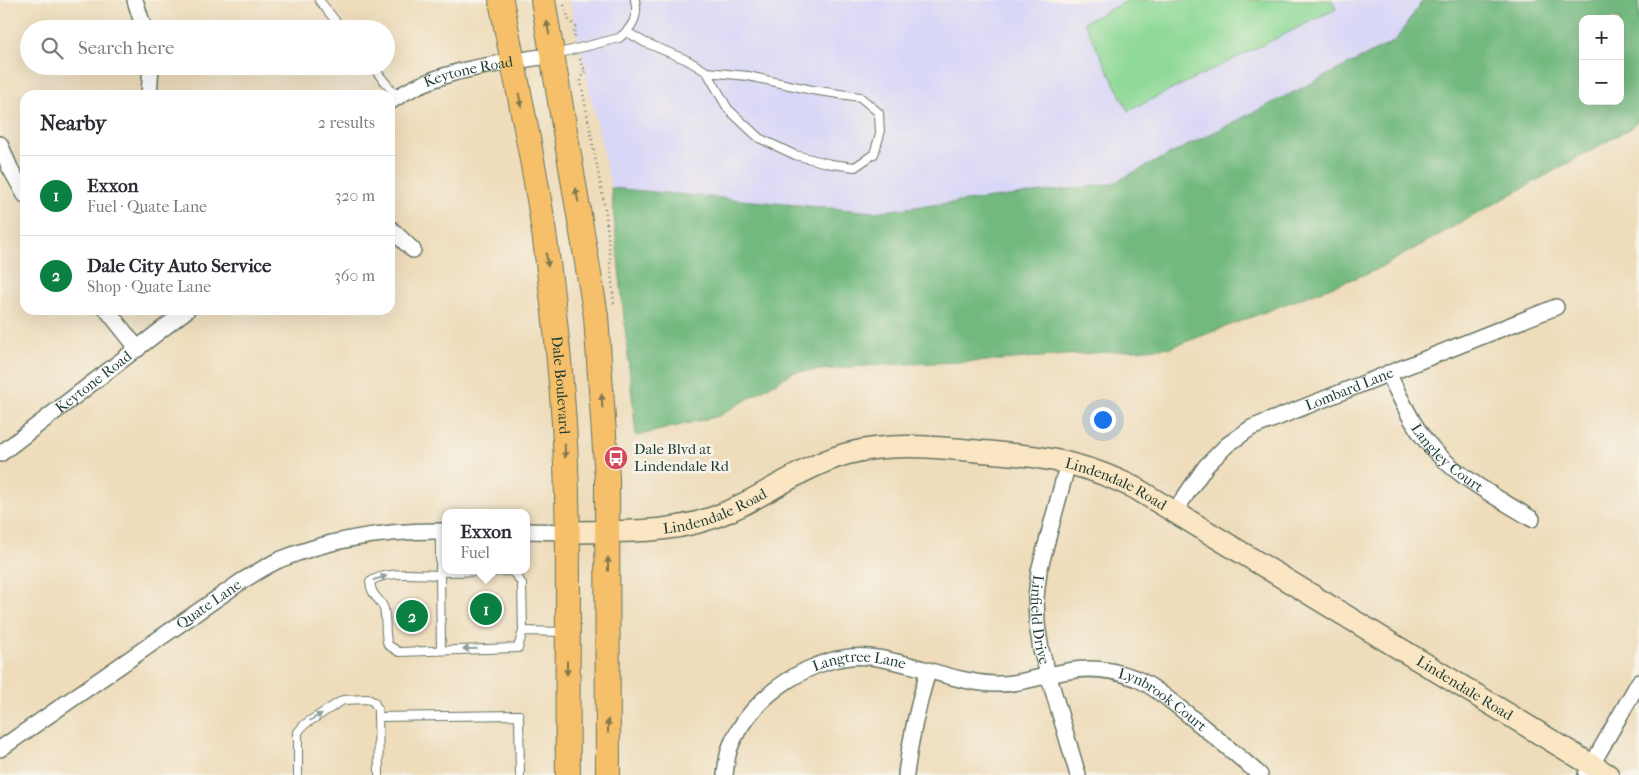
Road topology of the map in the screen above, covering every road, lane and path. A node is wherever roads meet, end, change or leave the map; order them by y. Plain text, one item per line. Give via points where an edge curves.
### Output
1 (135, 0) edge
2 (319, 0) edge
3 (501, 0) edge
4 (542, 0) edge
5 (563, 0) edge
6 (635, 0) edge
7 (141, 20) edge
8 (335, 20) edge
9 (576, 27) dead end
10 (627, 32) junction
11 (553, 55) junction
12 (513, 62) junction
13 (582, 67) dead end
14 (586, 70) dead end
15 (707, 72) junction
16 (150, 75) edge
17 (378, 75) edge
18 (149, 90) edge
19 (388, 90) edge
20 (395, 99) edge
21 (0, 144) edge
22 (20, 186) edge
23 (395, 233) edge
24 (413, 250) dead end
25 (1556, 307) dead end
26 (110, 315) edge
27 (181, 315) edge
28 (138, 349) junction
29 (1388, 373) junction
30 (0, 454) edge
31 (1068, 463) junction
32 (1174, 512) junction
33 (1532, 519) dead end
34 (442, 531) edge
35 (530, 531) edge
36 (608, 531) junction
37 (567, 532) junction
38 (442, 545) edge
39 (440, 573) junction
40 (515, 574) edge
41 (524, 631) junction
42 (568, 632) junction
43 (441, 650) junction
44 (928, 671) junction
45 (1048, 675) junction
46 (1639, 682) edge
47 (378, 717) junction
48 (0, 749) edge
49 (1595, 772) edge
50 (298, 775) edge
51 (379, 775) edge
52 (520, 775) edge
53 (568, 775) edge
54 (608, 775) edge
55 (725, 775) edge
56 (906, 775) edge
57 (1078, 775) edge
58 (1260, 775) edge

1 - 7 street
2 - 8 lane
3 - 12 main road, Dale Boulevard
11 -> 4 main road
5 - 9 path via 567,17
6 - 10 lane via 636,13
10 - 11 lane via 611,42
10 - 15 lane
11 - 12 street, Keytone Road
36 -> 11 main road via 596,316
12 - 20 street, Keytone Road via 456,71 432,79
12 -> 37 main road, Dale Boulevard via 552,298 563,404
13 - 14 path
15 - 15 lane via 728,109 759,138 795,155 831,164 854,167 874,154 880,134 879,113 860,97 748,76
16 - 18 street
17 - 19 lane
21 - 22 street
23 - 24 street
25 - 29 street, Lombard Lane
26 - 28 street
27 - 28 street, Keytone Road
28 - 30 street, Keytone Road
29 - 32 street, Lombard Lane via 1250,428 1226,445 1206,466
29 - 33 street, Langley Court via 1412,421 1438,454 1470,481
31 - 32 street, Lindendale Road via 1117,480
31 - 36 street, Lindendale Road via 931,447 873,449 848,454 800,472 727,512 700,522 651,531
31 - 45 street, Linfield Drive via 1039,571 1036,597 1037,624
32 - 49 street, Lindendale Road
34 - 48 street, Quate Lane via 378,533 310,548 278,561 242,581
35 - 37 street
36 - 37 street, Lindendale Road
54 -> 36 main road
37 - 42 main road, Dale Boulevard
38 - 39 lane
39 - 43 lane
43 -> 39 lane via 399,652 388,645 384,608 371,592 370,582 375,577
40 - 41 lane via 522,584
41 - 42 lane
41 -> 43 lane via 518,648
42 -> 53 main road, Dale Boulevard
44 - 45 street, Langtree Lane via 976,683 996,684
44 - 55 street, Langtree Lane via 867,657 841,658 807,669 780,686 742,726 730,746
44 - 56 street via 917,708
45 - 57 street, Linfield Drive
45 - 58 street, Lynbrook Court via 1096,670 1135,678 1153,687
46 - 49 street
50 -> 47 lane via 298,732 305,724 343,700 368,699 374,702
47 - 51 lane
47 - 52 lane via 519,715

